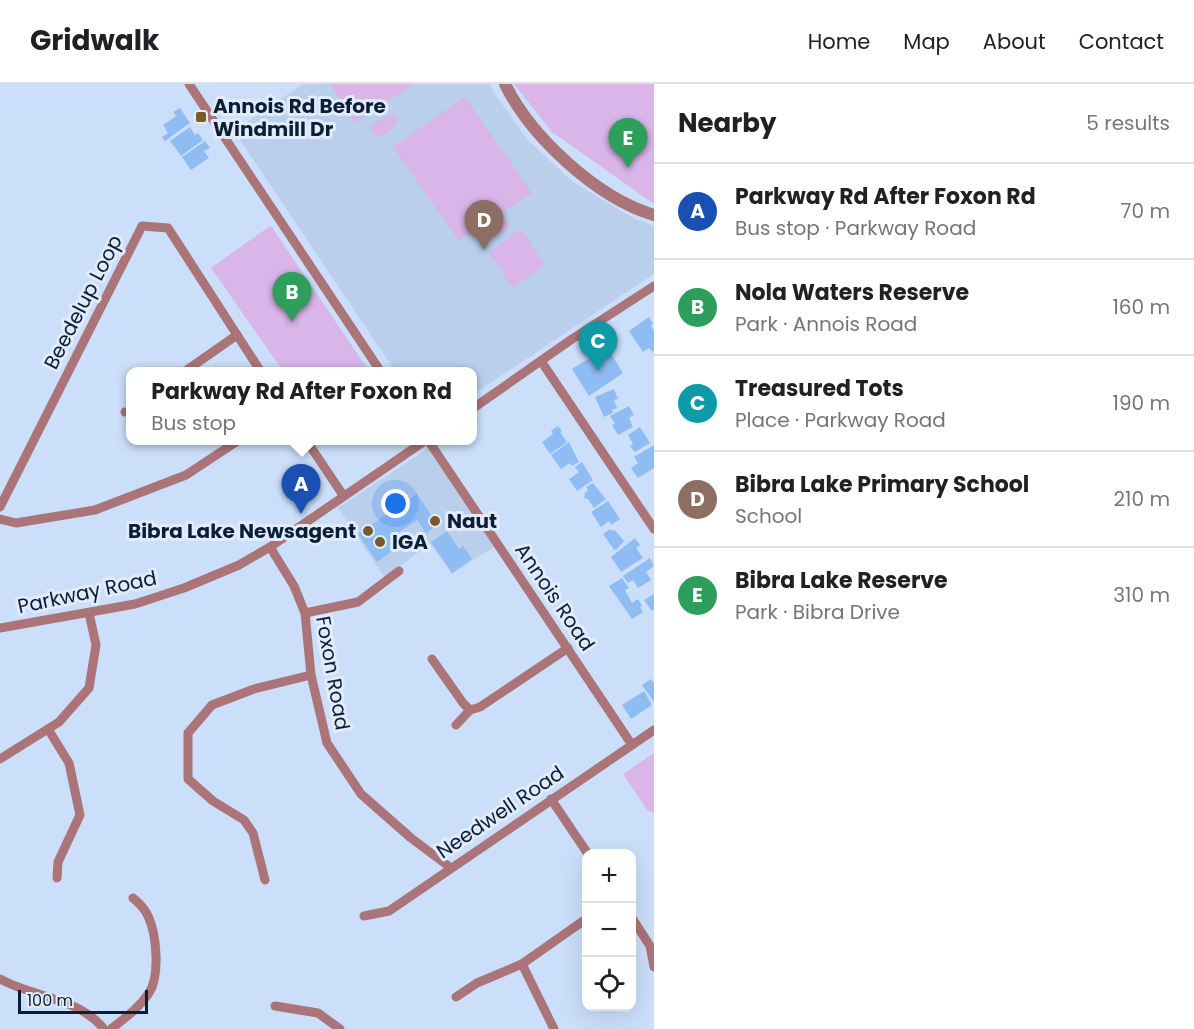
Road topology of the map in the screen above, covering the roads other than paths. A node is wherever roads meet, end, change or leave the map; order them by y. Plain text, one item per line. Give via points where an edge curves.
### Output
1 (189, 84) edge
2 (505, 84) edge
3 (654, 215) edge
4 (654, 286) edge
5 (237, 335) junction
6 (541, 361) junction
7 (191, 367) edge
8 (258, 367) edge
9 (378, 367) edge
10 (477, 406) edge
11 (233, 445) edge
12 (309, 445) edge
13 (421, 445) edge
14 (430, 445) edge
15 (343, 495) junction
16 (0, 507) edge
17 (0, 519) edge
18 (654, 529) edge
19 (270, 547) junction
20 (399, 571) dead end
21 (89, 613) junction
22 (305, 613) junction
23 (0, 628) edge
24 (568, 648) junction
25 (432, 659) dead end
26 (311, 675) junction
27 (470, 710) junction
28 (456, 725) dead end
29 (48, 729) junction
30 (654, 730) edge
31 (632, 745) junction
32 (0, 759) edge
33 (551, 799) junction
34 (585, 849) edge
35 (451, 868) junction
36 (57, 878) dead end
37 (265, 880) dead end
38 (133, 898) dead end
39 (364, 916) dead end
40 (582, 922) edge
41 (636, 924) edge
42 (522, 964) junction
43 (654, 967) edge
44 (0, 979) edge
45 (456, 997) dead end
46 (275, 1006) dead end
47 (104, 1029) edge
48 (111, 1029) edge
49 (340, 1029) edge
50 (554, 1029) edge

1 - 9 street
2 - 3 street via 537,134 580,175 637,210
4 - 6 street
5 - 7 street
5 - 8 street, Beedelup Loop
5 - 16 street, Beedelup Loop via 168,228 142,226
6 - 10 street
6 - 18 street
11 - 17 street via 186,475 95,510 16,523
12 - 15 street
13 - 15 street, Parkway Road
14 - 24 street, Annois Road
15 - 19 street, Parkway Road
19 - 21 street, Parkway Road via 184,588 135,604
19 - 22 street, Foxon Road via 294,585
20 - 22 street via 358,602
21 - 23 street, Parkway Road
21 - 29 street via 96,645 88,688
22 - 26 street, Foxon Road
24 - 27 street
24 - 31 street, Annois Road
25 - 27 street
26 - 35 street, Foxon Road via 327,743 361,794
26 - 37 street via 254,689 212,705 188,733 188,779 249,826
27 - 28 street
29 - 32 street
29 - 36 street via 69,763 80,815 58,862
30 - 31 street, Needwell Road
31 - 33 street, Needwell Road
33 - 34 street
33 - 35 street, Needwell Road
35 - 39 street, Needwell Road via 389,911
38 - 48 street via 148,915 153,929 154,982 137,1009
40 - 42 street
41 - 43 street via 650,946
42 - 45 street via 477,983
42 - 50 street
44 - 47 street via 80,1008
46 - 49 street via 318,1013

